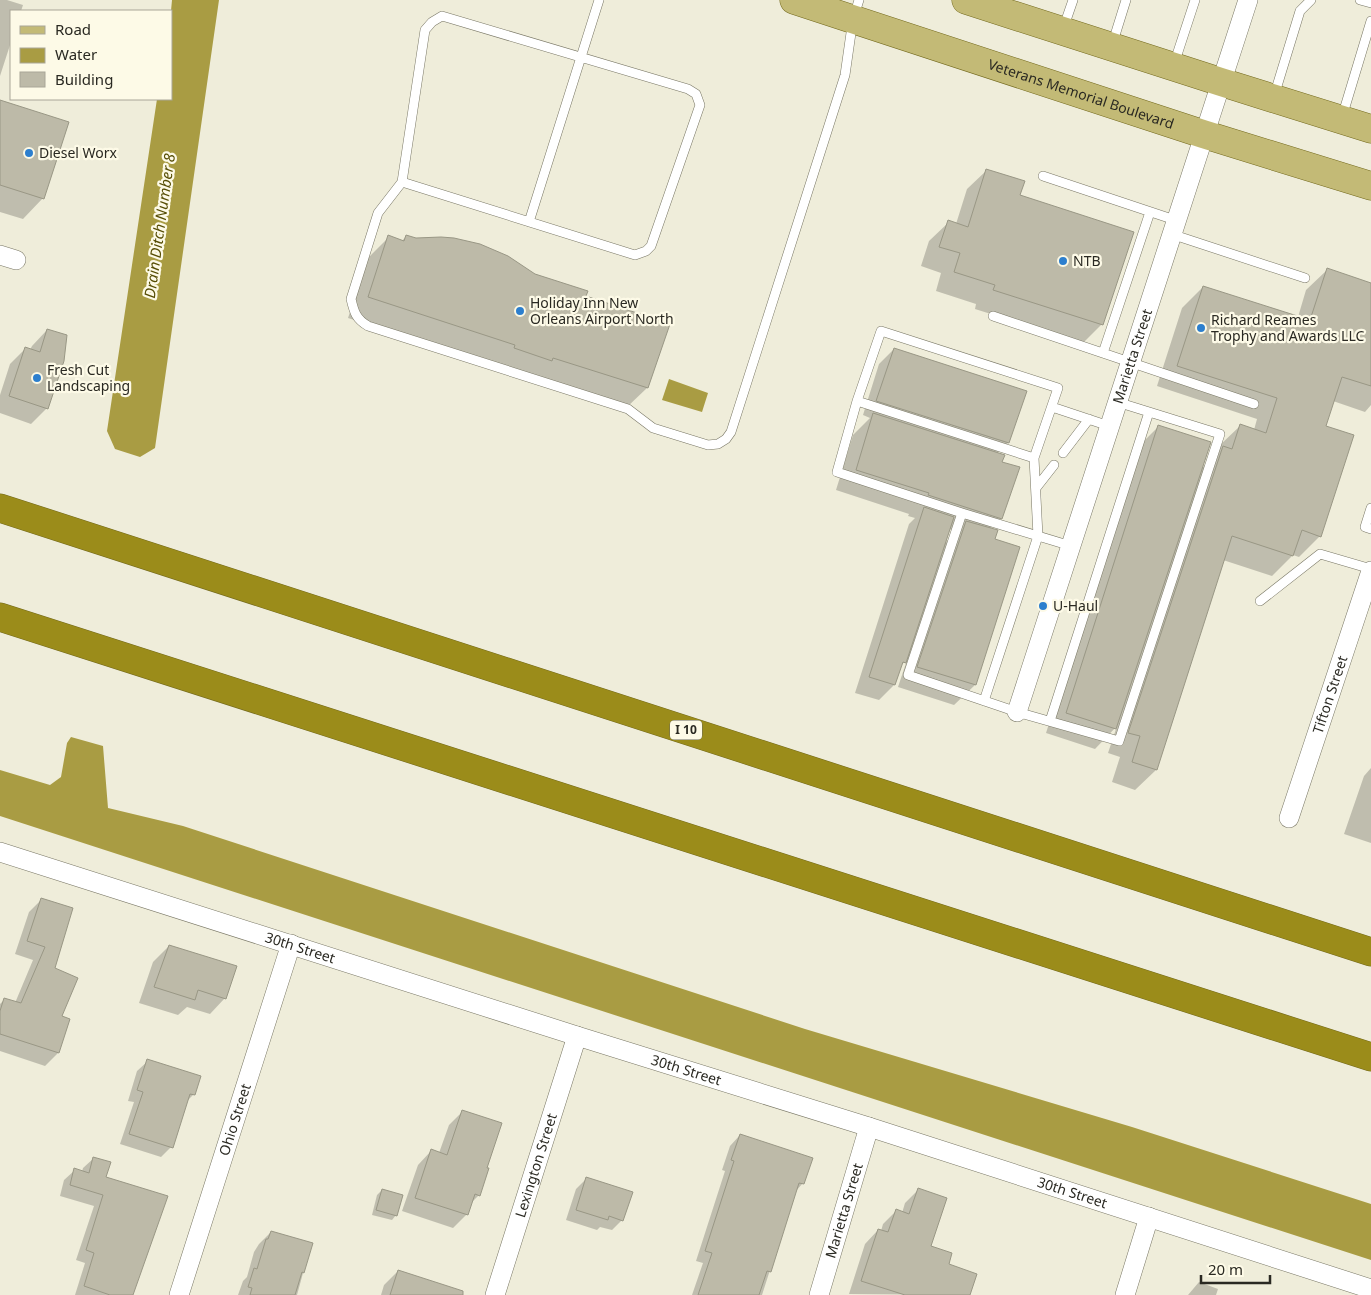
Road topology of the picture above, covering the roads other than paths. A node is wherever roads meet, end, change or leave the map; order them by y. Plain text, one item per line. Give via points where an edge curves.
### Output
1 (599, 0) edge
2 (794, 0) edge
3 (966, 0) edge
4 (1072, 0) edge
5 (1126, 0) edge
6 (1194, 0) edge
7 (1248, 0) edge
8 (1311, 0) edge
9 (1360, 0) edge
10 (1371, 3) edge
11 (856, 10) edge
12 (1371, 21) edge
13 (1062, 31) junction
14 (1111, 47) junction
15 (582, 58) junction
16 (1173, 67) junction
17 (1221, 82) junction
18 (1274, 99) junction
19 (1342, 119) junction
20 (1371, 128) edge
21 (1203, 134) junction
22 (1043, 176) dead end
23 (402, 182) junction
24 (1371, 186) edge
25 (1150, 212) junction
26 (529, 222) junction
27 (1173, 227) junction
28 (1305, 278) dead end
29 (993, 316) dead end
30 (1103, 353) junction
31 (1130, 362) junction
32 (857, 400) junction
33 (1117, 402) junction
34 (1254, 404) dead end
35 (1052, 407) junction
36 (1149, 412) junction
37 (1089, 420) junction
38 (1110, 426) junction
39 (1063, 453) dead end
40 (1034, 458) junction
41 (1054, 465) dead end
42 (1036, 488) junction
43 (0, 508) edge
44 (1371, 508) edge
45 (962, 513) junction
46 (1371, 529) edge
47 (1038, 536) junction
48 (1071, 546) junction
49 (1371, 570) edge
50 (1260, 601) dead end
51 (0, 617) edge
52 (984, 701) junction
53 (1017, 712) junction
54 (1050, 721) junction
55 (1289, 818) dead end
56 (1, 855) edge
57 (291, 944) junction
58 (1371, 952) edge
59 (577, 1036) junction
60 (1371, 1057) edge
61 (868, 1127) junction
62 (1149, 1218) junction
63 (1371, 1289) edge
64 (179, 1295) edge
65 (495, 1295) edge
66 (819, 1295) edge
67 (1125, 1295) edge

1 - 15 lane
2 - 11 main road, Veterans Memorial Boulevard
3 - 13 main road
4 - 13 lane
5 - 14 lane
6 - 16 lane
7 - 17 street, Marietta Street
8 - 18 lane via 1300,11
9 - 10 lane
11 - 21 main road, Veterans Memorial Boulevard
11 - 23 lane via 846,75 731,432 718,444 708,445 654,428 628,409 360,321 354,313 351,299 378,213
12 - 19 lane
13 - 14 main road
14 - 16 main road
15 - 23 lane via 442,16 432,22 425,30
15 - 26 lane
15 - 26 lane via 688,89 696,94 700,105 651,246 646,251 634,255
16 - 17 main road
17 - 18 main road
17 - 21 street, Marietta Street
18 - 19 main road
19 - 20 main road
21 - 24 main road, Veterans Memorial Boulevard
21 - 27 street, Marietta Street
22 - 25 lane
23 - 26 lane
25 - 27 lane
25 - 30 lane
27 - 28 lane
27 - 31 street, Marietta Street
29 - 30 lane
30 - 31 lane
31 - 33 street, Marietta Street
31 - 34 lane
32 - 35 lane via 881,331 1058,388
32 - 40 lane
32 - 45 lane via 837,472
33 - 36 lane
33 - 38 street, Marietta Street
35 - 37 lane
35 - 40 lane
36 - 54 lane
36 - 54 lane via 1220,434 1119,741
37 - 38 lane
37 - 39 lane
38 - 48 street, Marietta Street
40 - 42 lane
41 - 42 lane
42 - 47 lane
43 - 58 highway, I 10
44 - 46 lane via 1365,527
45 - 47 lane
45 - 52 lane via 908,675
47 - 48 lane
47 - 52 lane
48 - 53 street, Marietta Street
49 - 50 lane via 1320,554
49 - 55 street, Tifton Street
51 - 60 highway
52 - 53 lane
53 - 54 lane
56 - 57 street, 30th Street
57 - 59 street, 30th Street
57 - 64 street, Ohio Street
59 - 61 street, 30th Street
59 - 65 street, Lexington Street
61 - 62 street, 30th Street
61 - 66 street, Marietta Street
62 - 63 street, 30th Street
62 - 67 street

